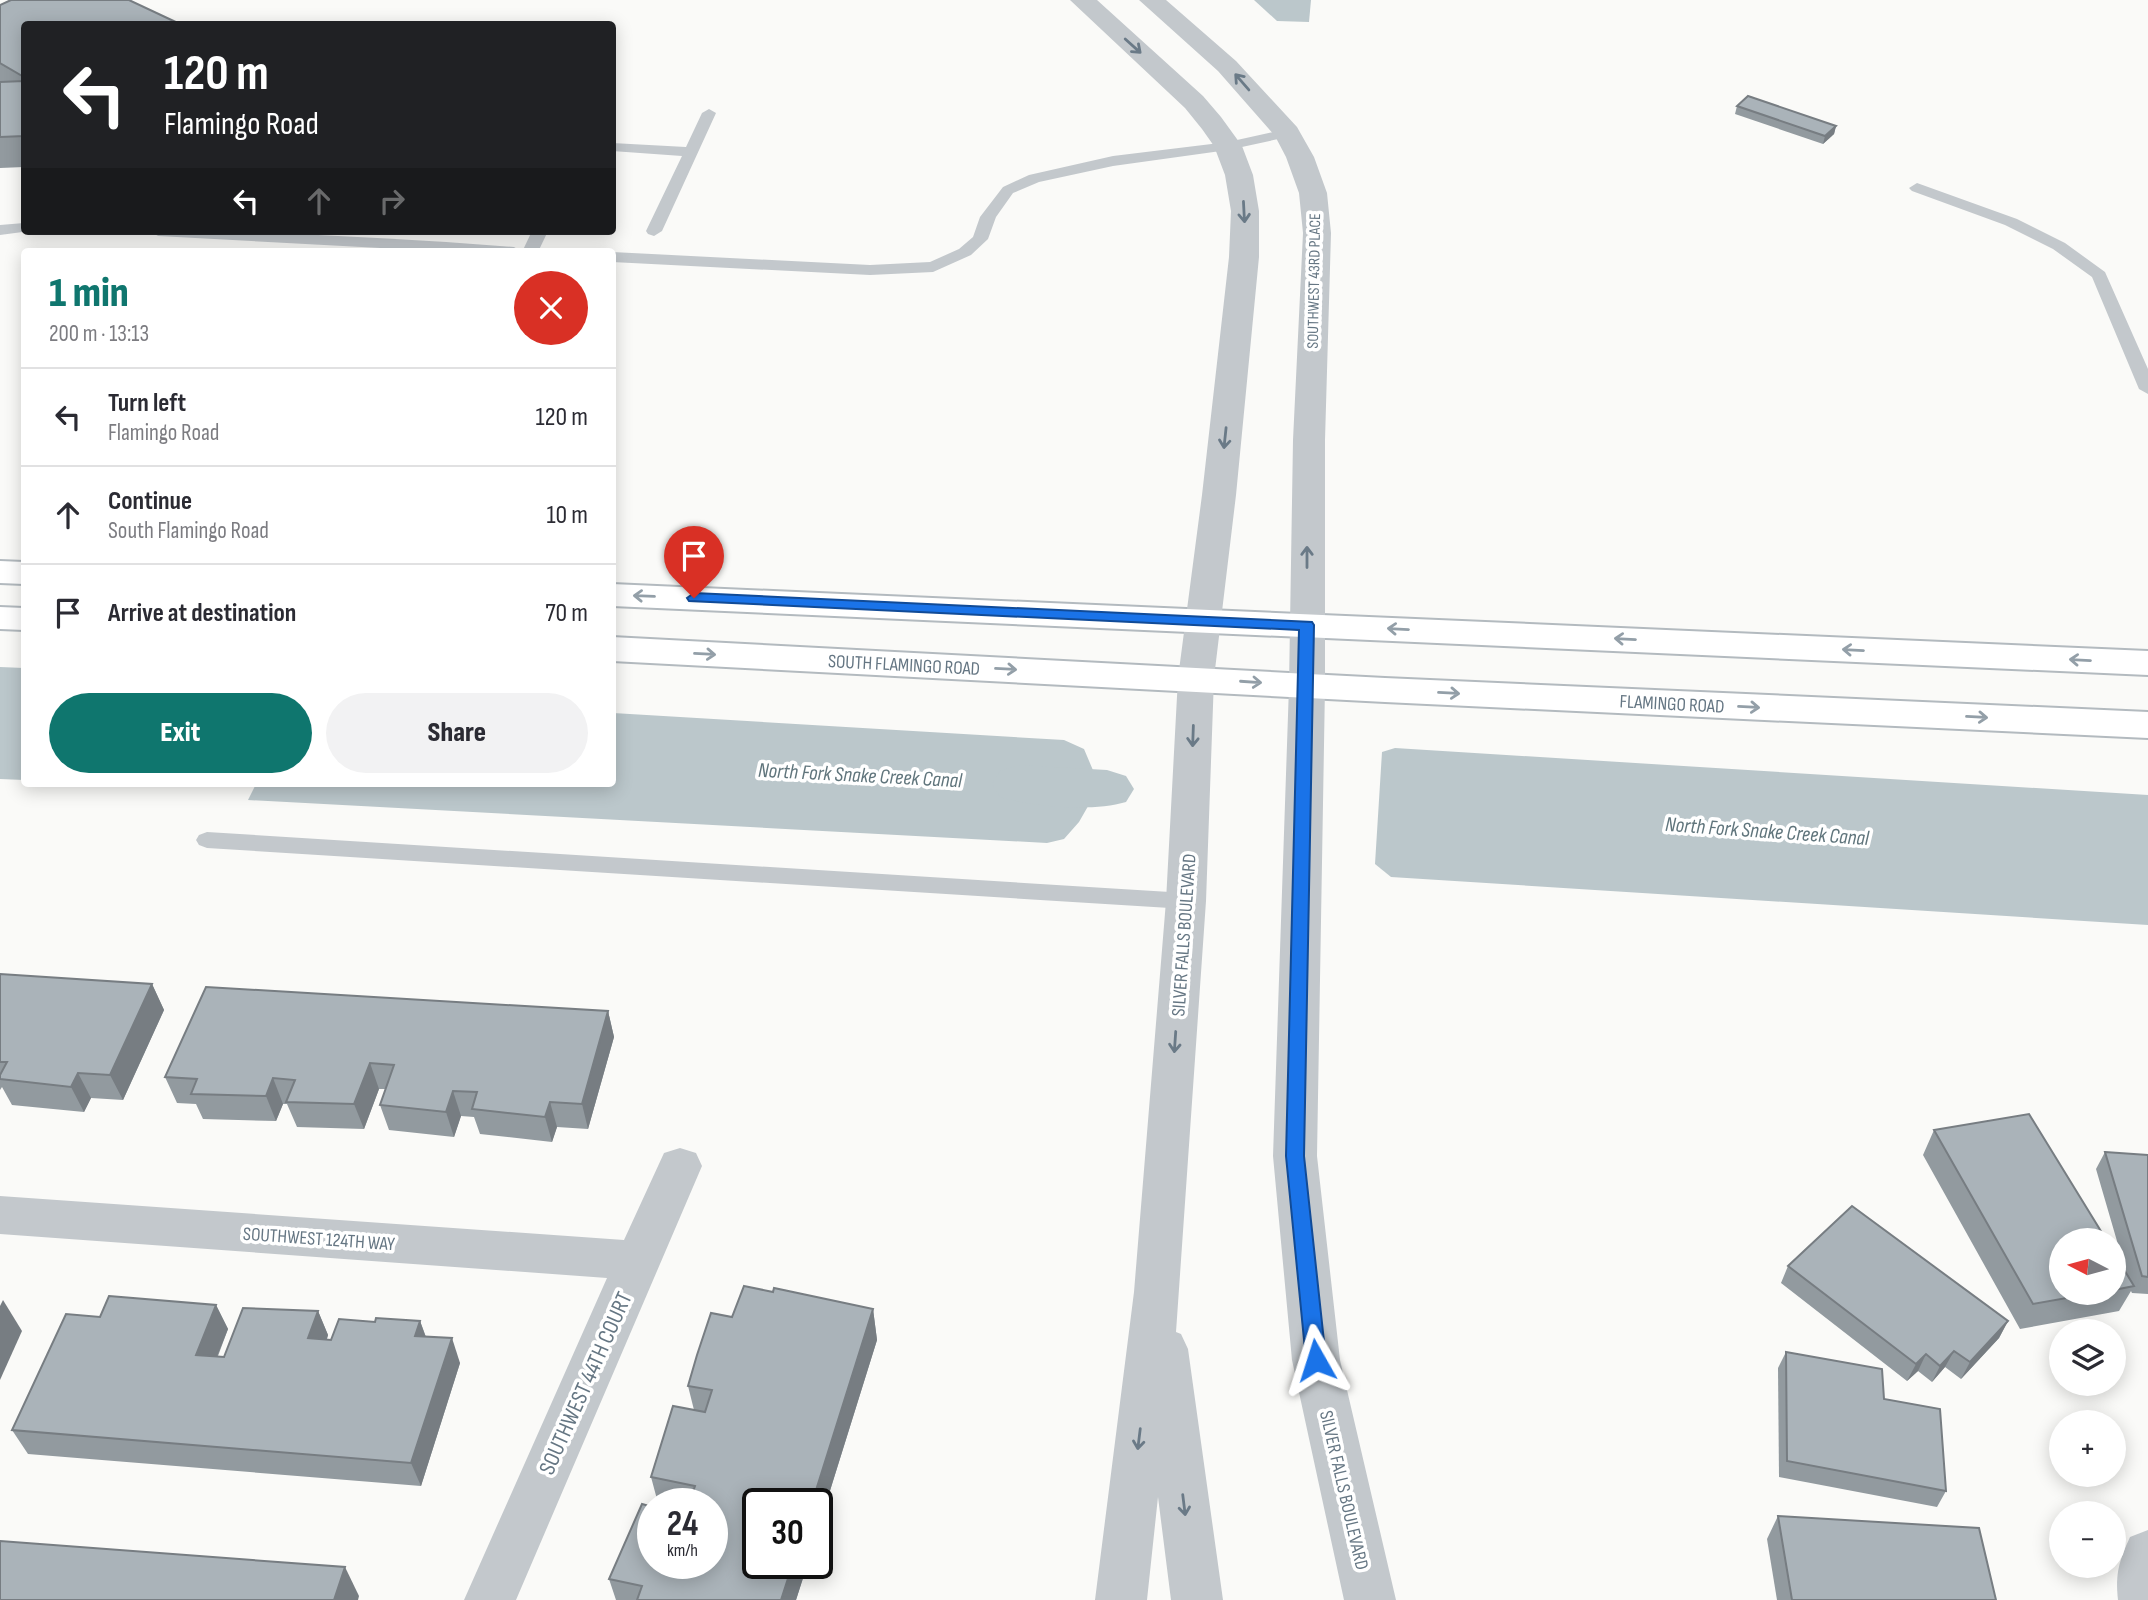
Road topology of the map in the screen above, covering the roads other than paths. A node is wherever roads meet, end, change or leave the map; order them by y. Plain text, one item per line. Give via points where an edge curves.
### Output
1 (1082, 0) edge
2 (1151, 0) edge
3 (709, 113) dead end
4 (1287, 133) junction
5 (1228, 146) junction
6 (616, 148) edge
7 (691, 152) junction
8 (1917, 188) dead end
9 (21, 228) edge
10 (0, 230) edge
11 (654, 231) dead end
12 (237, 235) edge
13 (464, 248) edge
14 (616, 257) edge
15 (2148, 389) edge
16 (0, 572) edge
17 (21, 573) edge
18 (616, 595) edge
19 (0, 618) edge
20 (21, 619) edge
21 (1201, 620) junction
22 (1307, 625) junction
23 (616, 649) edge
24 (2148, 663) edge
25 (1196, 678) junction
26 (1307, 686) junction
27 (2148, 725) edge
28 (207, 840) dead end
29 (1186, 901) junction
30 (680, 1166) dead end
31 (0, 1215) edge
32 (639, 1261) junction
33 (1157, 1292) junction
34 (2148, 1554) edge
35 (490, 1600) edge
36 (1121, 1600) edge
37 (1197, 1600) edge
38 (1370, 1600) edge
39 (2144, 1600) edge

1 -> 5 street via 1194,102
4 -> 2 street, SOUTHWEST 43RD PLACE via 1227,66
3 - 7 lane
4 - 5 lane
22 -> 4 street, SOUTHWEST 43RD PLACE via 1308,440 1317,233 1313,192
5 - 14 lane via 1114,160 1034,178 1008,190 988,217 980,239 933,267 870,270
5 -> 21 street via 1245,211 1244,257
6 - 7 lane
7 - 11 lane
8 - 15 lane via 2011,222 2059,246 2099,275
9 - 10 lane
12 - 13 lane
16 - 17 main road
21 -> 18 main road
19 - 20 main road
21 - 22 main road
21 - 25 street, SILVER FALLS BOULEVARD
24 -> 22 main road
22 - 26 street, SILVER FALLS BOULEVARD
23 -> 25 main road, SOUTH FLAMINGO ROAD
25 -> 26 main road, FLAMINGO ROAD
25 -> 29 street, SILVER FALLS BOULEVARD
26 -> 27 main road, FLAMINGO ROAD
26 - 38 street, SILVER FALLS BOULEVARD via 1295,1156 1316,1360
28 - 29 lane
29 -> 33 street, SILVER FALLS BOULEVARD
30 - 32 street, SOUTHWEST 44TH COURT
31 - 32 street, SOUTHWEST 124TH WAY
32 - 35 street, SOUTHWEST 44TH COURT
33 -> 36 street, SILVER FALLS BOULEVARD
33 -> 37 street, SILVER FALLS BOULEVARD
34 - 39 street via 2141,1577

